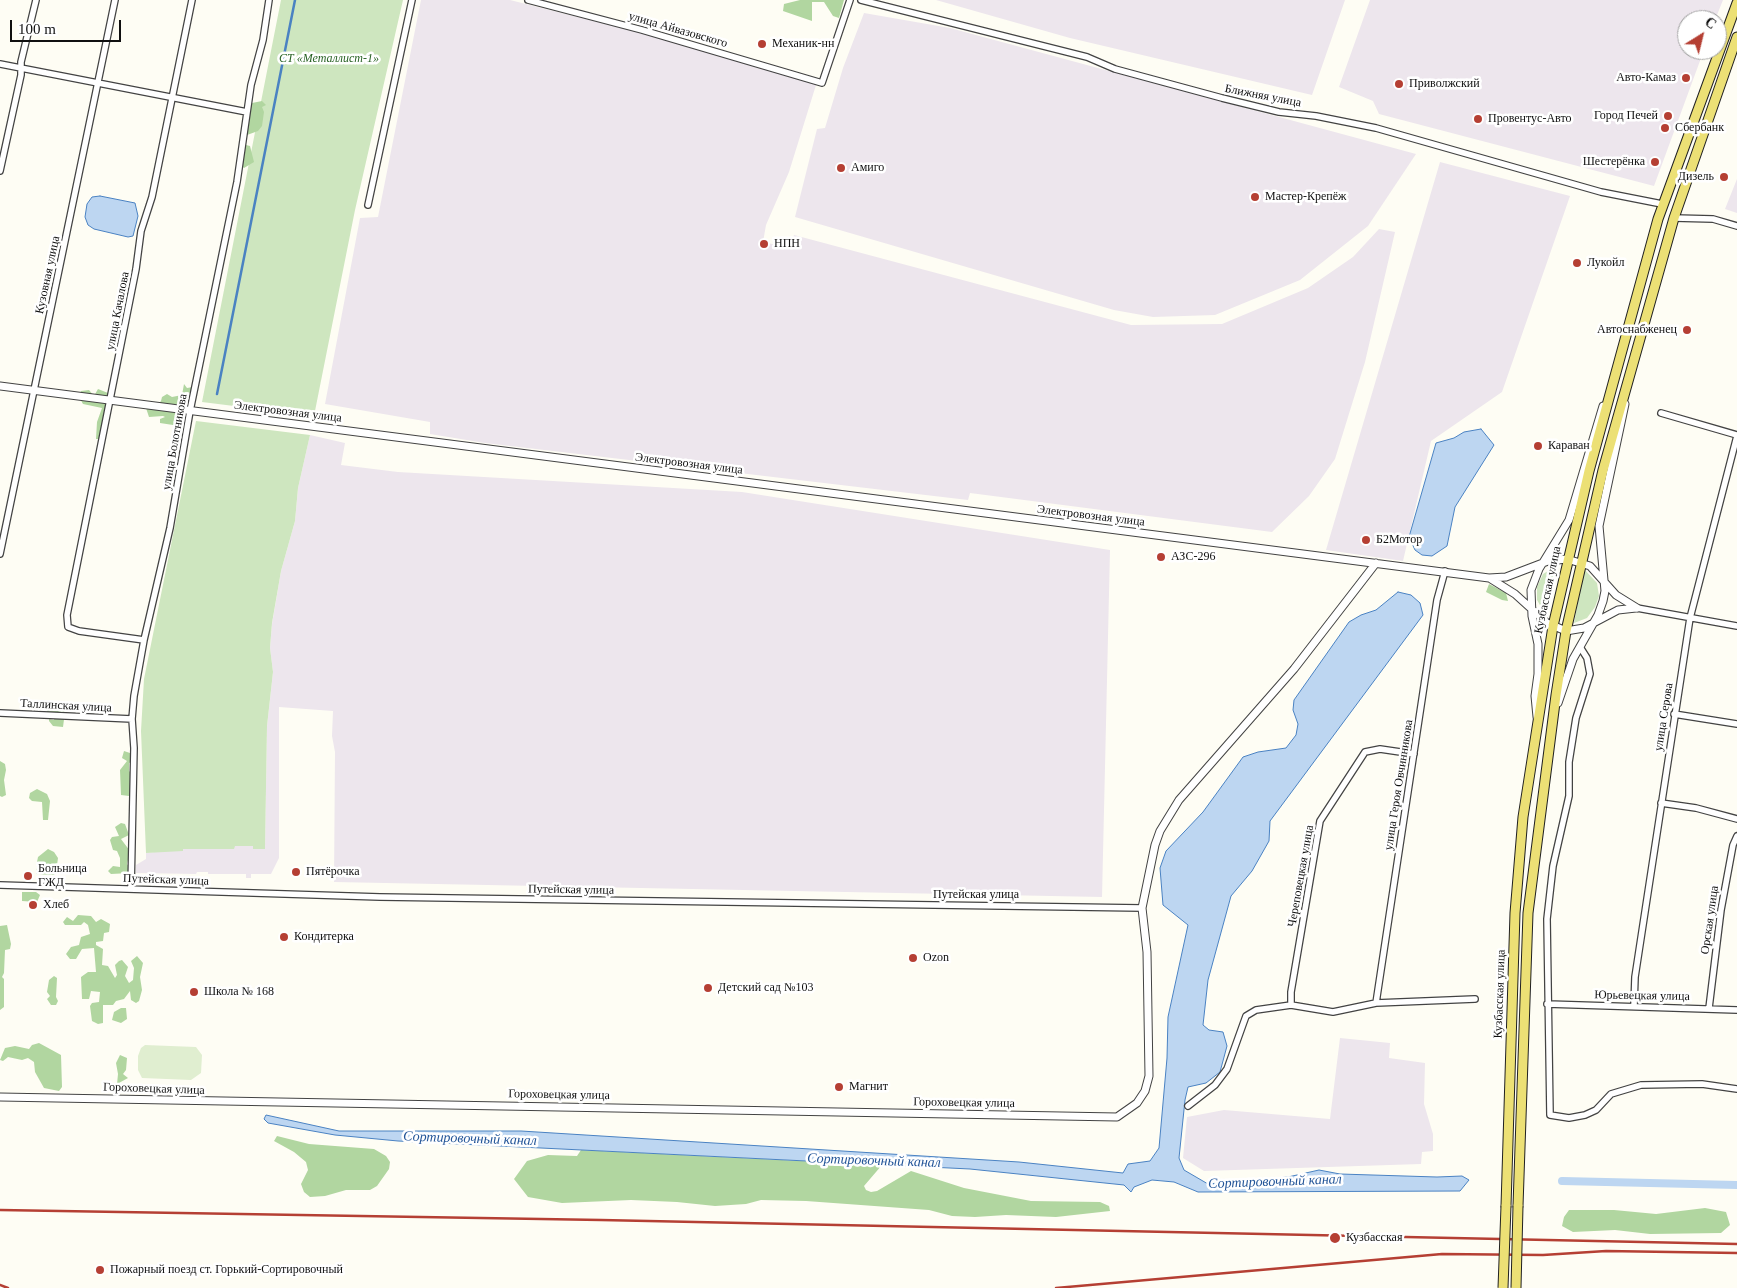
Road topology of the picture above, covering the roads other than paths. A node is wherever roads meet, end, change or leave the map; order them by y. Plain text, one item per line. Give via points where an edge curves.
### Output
1 (36, 0) edge
2 (115, 0) edge
3 (192, 0) edge
4 (269, 0) edge
5 (412, 0) edge
6 (528, 0) edge
7 (850, 0) edge
8 (861, 0) edge
9 (1737, 3) edge
10 (1737, 37) edge
11 (0, 64) edge
12 (21, 69) junction
13 (97, 84) junction
14 (172, 98) junction
15 (247, 112) junction
16 (0, 170) edge
17 (368, 204) dead end
18 (1662, 204) junction
19 (1674, 218) junction
20 (1737, 226) edge
21 (1615, 379) junction
22 (1627, 384) junction
23 (0, 386) edge
24 (34, 390) junction
25 (111, 400) junction
26 (190, 410) junction
27 (1661, 414) dead end
28 (1737, 435) edge
29 (0, 554) edge
30 (1567, 559) junction
31 (1581, 562) junction
32 (1376, 563) junction
33 (1541, 565) junction
34 (1445, 571) junction
35 (1489, 578) junction
36 (1604, 581) junction
37 (1637, 608) junction
38 (1531, 609) junction
39 (1690, 618) junction
40 (1594, 622) junction
41 (1553, 626) junction
42 (1737, 626) edge
43 (1566, 630) junction
44 (144, 640) junction
45 (1580, 647) junction
46 (0, 712) edge
47 (1674, 714) junction
48 (132, 719) junction
49 (1537, 724) junction
50 (1737, 724) edge
51 (1551, 727) junction
52 (1414, 754) junction
53 (1661, 803) junction
54 (1737, 819) edge
55 (1737, 836) edge
56 (0, 885) edge
57 (131, 890) junction
58 (1142, 908) junction
59 (1475, 999) dead end
60 (1376, 1003) junction
61 (1547, 1004) junction
62 (1291, 1006) junction
63 (1634, 1006) junction
64 (1709, 1008) junction
65 (1737, 1010) edge
66 (1737, 1090) edge
67 (0, 1097) edge
68 (1188, 1106) dead end
69 (1503, 1288) edge
70 (1516, 1288) edge

1 - 12 street
2 - 13 street, Кузовная улица
3 - 14 street, улица Качалова
4 - 15 street, улица Болотникова
5 - 17 street
6 - 7 street, улица Айвазовского via 822,83
8 - 18 street, Ближняя улица via 1087,57 1222,98 1279,112 1376,128 1600,192
9 - 18 main road, Кузбасская улица
10 - 19 main road, Кузбасская улица
11 - 12 street
12 - 13 street
12 - 16 street
13 - 14 street
13 - 24 street, Кузовная улица
14 - 15 street
14 - 25 street, улица Качалова via 152,197 141,231
15 - 26 street, улица Болотникова via 237,182
18 - 21 main road, Кузбасская улица
19 - 20 street via 1713,219
19 - 22 main road, Кузбасская улица
21 - 30 main road, Кузбасская улица
21 - 33 street via 1602,408 1569,520
22 - 31 main road, Кузбасская улица
22 - 36 street via 1624,412 1598,526
23 - 24 street, Электровозная улица
24 - 25 street, Электровозная улица
24 - 29 street, Кузовная улица
25 - 26 street, Электровозная улица
25 - 44 street, улица Качалова via 67,614 68,627
26 - 32 street, Электровозная улица
26 - 44 street, улица Болотникова via 170,528
27 - 28 street
28 - 39 street, улица Серова
30 - 31 street
30 - 33 street
30 - 41 main road, Кузбасская улица
31 - 36 street via 1598,572
31 - 43 main road, Кузбасская улица
32 - 34 street, Электровозная улица
32 - 58 street via 1294,669 1174,808 1155,845
33 - 35 street via 1517,574
33 - 38 street via 1531,590
34 - 35 street, Электровозная улица
34 - 52 street, улица Героя Овчинникова via 1437,600
35 - 38 street
36 - 37 street via 1616,595
36 - 40 street via 1603,601
37 - 39 street
37 - 40 street via 1610,613
38 - 41 street
38 - 49 street via 1538,644
39 - 42 street
39 - 47 street, улица Серова
40 - 43 street via 1584,628
40 - 45 street
41 - 43 street
41 - 49 main road, Кузбасская улица
43 - 51 main road, Кузбасская улица
44 - 48 street, улица Болотникова
45 - 51 street via 1564,683
45 - 61 street via 1587,658 1590,674 1576,718 1569,762 1569,796 1550,883
46 - 48 street, Таллинская улица
47 - 50 street
47 - 53 street, улица Серова
48 - 57 street, улица Болотникова
49 - 69 main road, Кузбасская улица, bridge via 1523,817 1515,913
51 - 70 main road, Кузбасская улица, bridge via 1528,913
52 - 60 street, улица Героя Овчинникова
52 - 62 street, Череповецкая улица via 1380,749 1365,752 1320,821
53 - 54 street
53 - 63 street, улица Серова via 1634,977
55 - 64 street, Орская улица via 1721,910
56 - 57 street, Путейская улица
57 - 58 street, Путейская улица via 380,897
58 - 67 street, Гороховецкая улица via 1147,952 1148,1076 1145,1091 1137,1103 1117,1117
59 - 60 street
60 - 62 street via 1333,1012
61 - 63 street, Юрьевецкая улица
61 - 66 street via 1550,1115 1569,1118 1585,1114 1596,1110 1611,1094 1641,1085 1702,1084
62 - 68 street via 1256,1010 1246,1016 1227,1069 1215,1085
63 - 64 street, Юрьевецкая улица
64 - 65 street, Юрьевецкая улица

